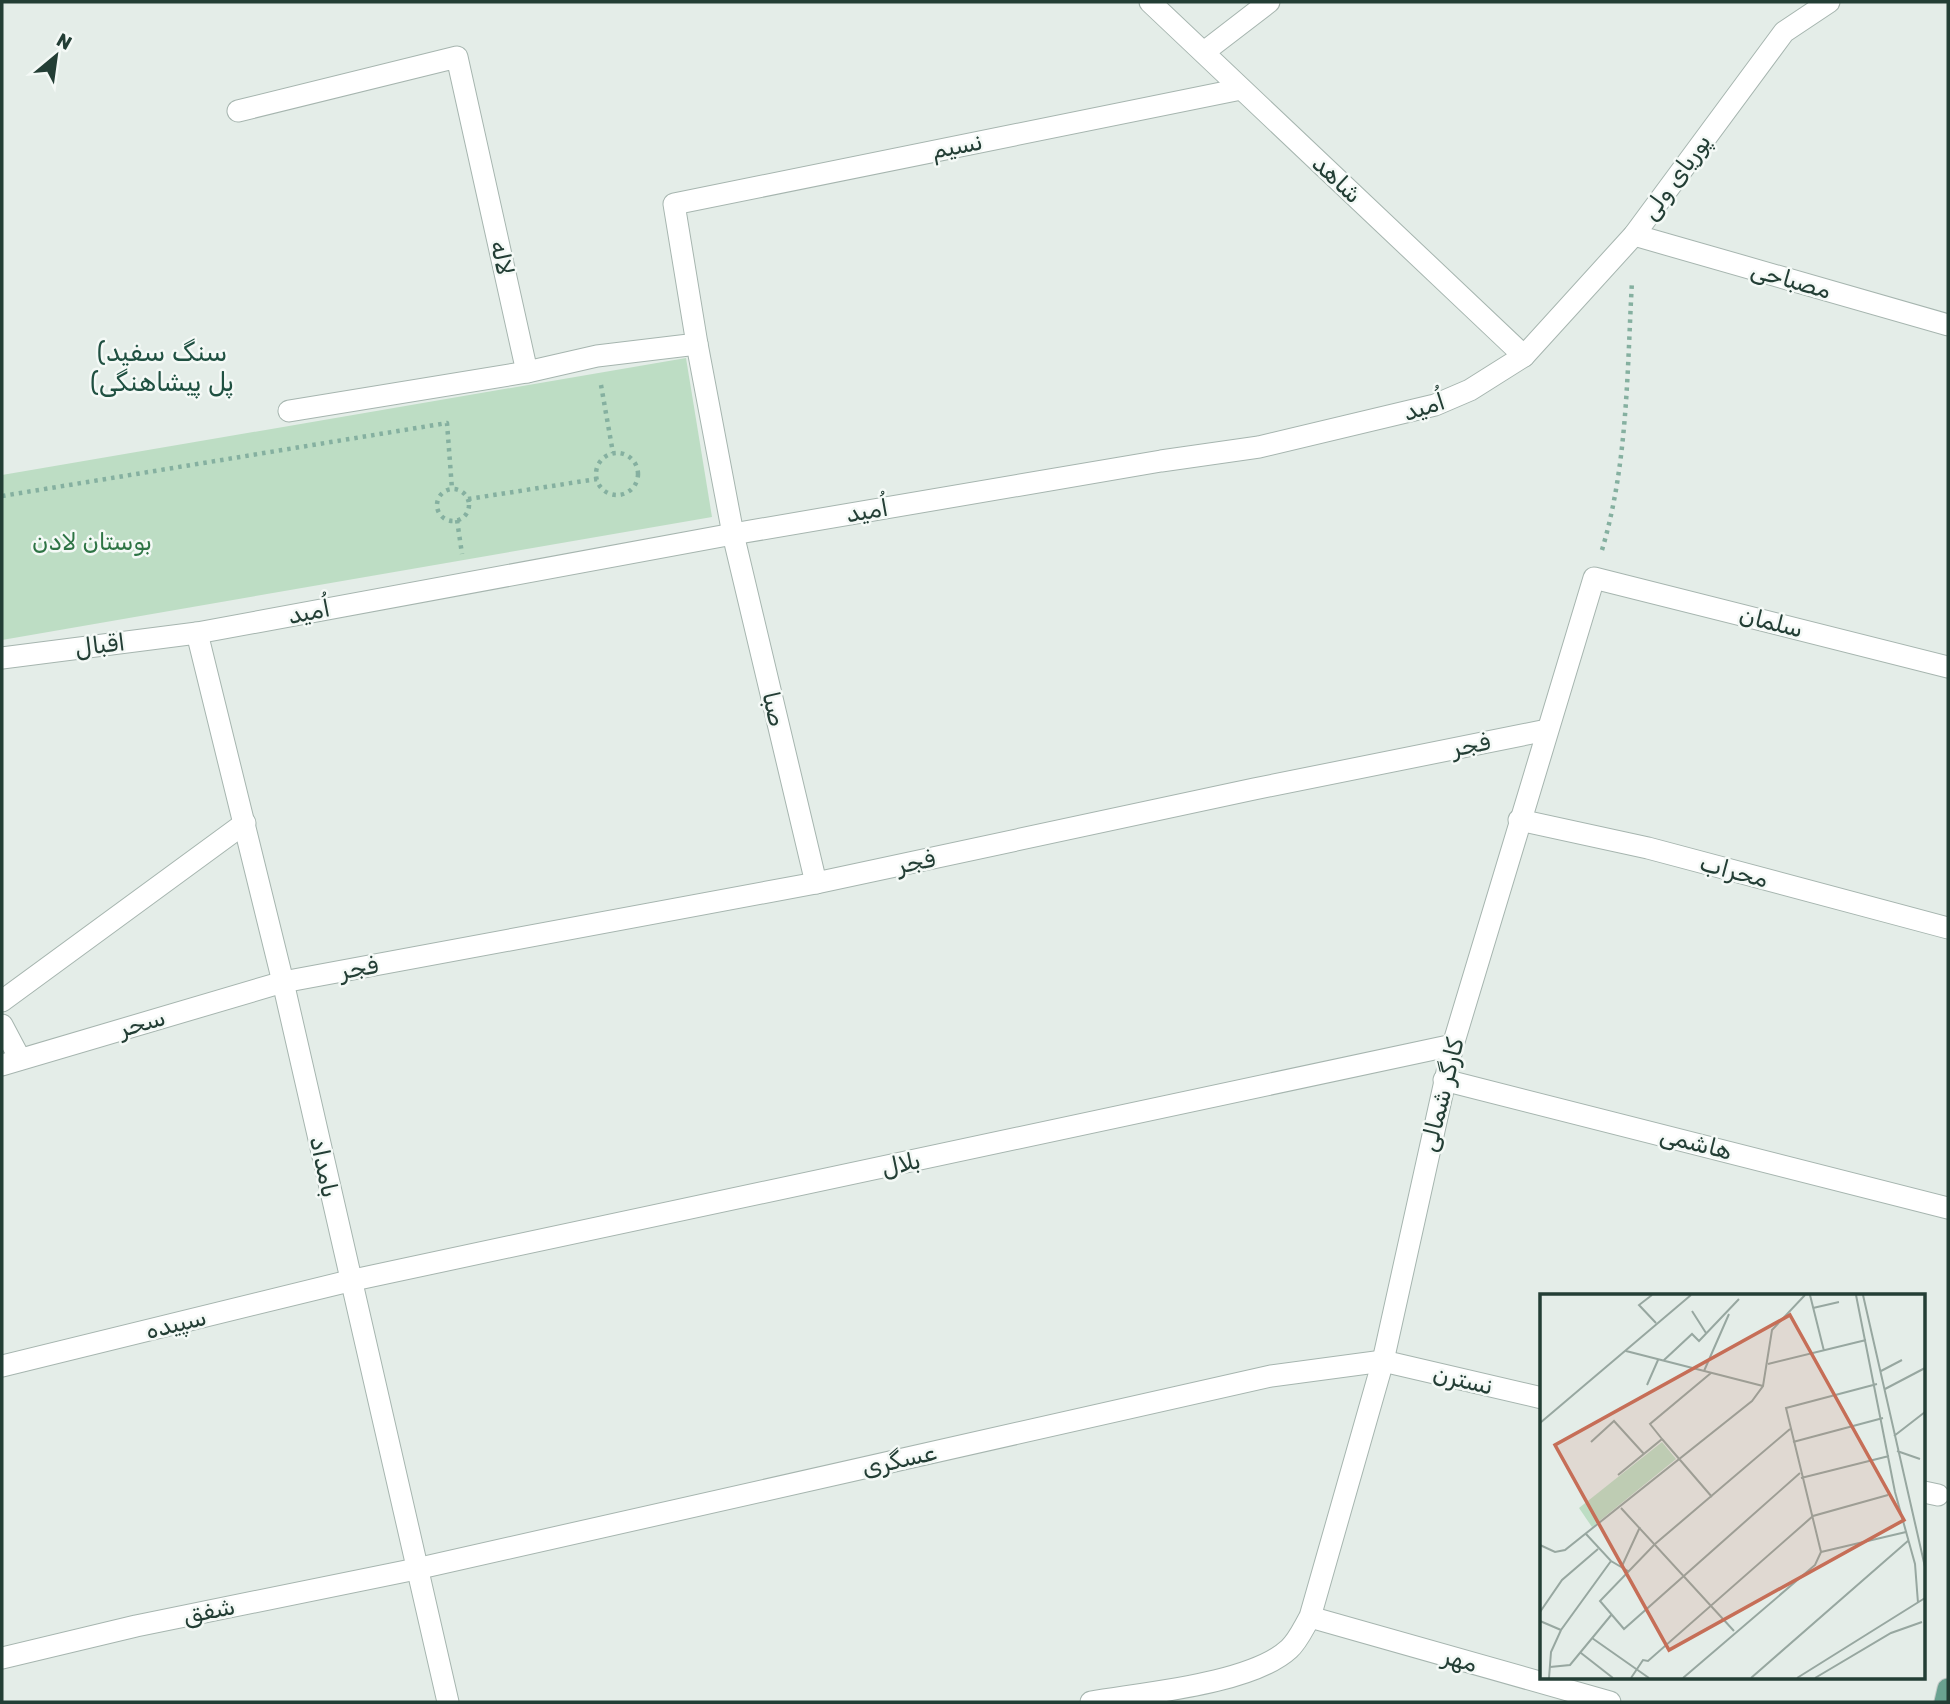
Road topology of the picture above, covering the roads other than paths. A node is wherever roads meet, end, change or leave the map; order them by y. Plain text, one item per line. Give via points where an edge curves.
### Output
1 (1150, 2) edge
2 (1269, 2) edge
3 (1829, 2) edge
4 (1204, 51) junction
5 (1241, 89) junction
6 (238, 111) dead end
7 (1634, 235) junction
8 (1948, 325) edge
9 (697, 344) junction
10 (1524, 356) junction
11 (527, 372) junction
12 (289, 411) dead end
13 (733, 534) junction
14 (1594, 578) joint
15 (197, 633) junction
16 (2, 658) edge
17 (1948, 667) edge
18 (1547, 730) junction
19 (1519, 820) junction
20 (245, 823) junction
21 (816, 883) junction
22 (1948, 928) edge
23 (283, 982) junction
24 (2, 1001) edge
25 (2, 1025) edge
26 (1453, 1045) junction
27 (11, 1062) edge
28 (1444, 1080) junction
29 (1948, 1208) edge
30 (349, 1281) junction
31 (1383, 1361) junction
32 (2, 1366) edge
33 (1540, 1398) edge
34 (416, 1569) junction
35 (1310, 1618) junction
36 (2, 1658) edge
37 (1948, 1689) edge
38 (448, 1702) edge
39 (1091, 1702) edge
40 (1610, 1702) edge
41 (1945, 1702) edge

1 - 4 street, شاهد
2 - 4 street
3 - 7 street, پوریای ولی via 1784,32
4 - 5 street, شاهد
5 - 9 street, نسیم via 674,204
5 - 10 street, شاهد
6 - 11 street, لاله via 457,57
7 - 8 street, مصباحی
7 - 10 street, پوریای ولی
9 - 11 street via 597,356
9 - 13 street, صبا
10 - 13 street, اُمید via 1470,390 1435,405 1336,430 1259,447
11 - 12 street
13 - 15 street, اُمید
13 - 21 street, صبا
14 - 17 street, سلمان
14 - 18 street, کارگر شمالی
15 - 16 street, اقبال
15 - 20 street, بامداد
18 - 19 street, کارگر شمالی
18 - 21 street, فجر
19 - 22 street, محراب via 1648,848
19 - 26 street, کارگر شمالی
20 - 23 street, بامداد
20 - 24 street
21 - 23 street, فجر
23 - 27 street, سحر
23 - 30 street, بامداد
25 - 27 street
26 - 28 street, کارگر شمالی
26 - 30 street, بلال
28 - 29 street, هاشمی
28 - 31 street, کارگر شمالی
30 - 32 street, سپیده
30 - 34 street, بامداد
31 - 33 street, نسترن
31 - 34 street, عسگری via 1271,1376
31 - 35 street, کارگر شمالی
34 - 36 street, شفق
34 - 38 street, بامداد
35 - 39 street, کارگر شمالی via 1290,1648 1264,1665 1228,1677
35 - 40 street, مهر
37 - 41 main road

